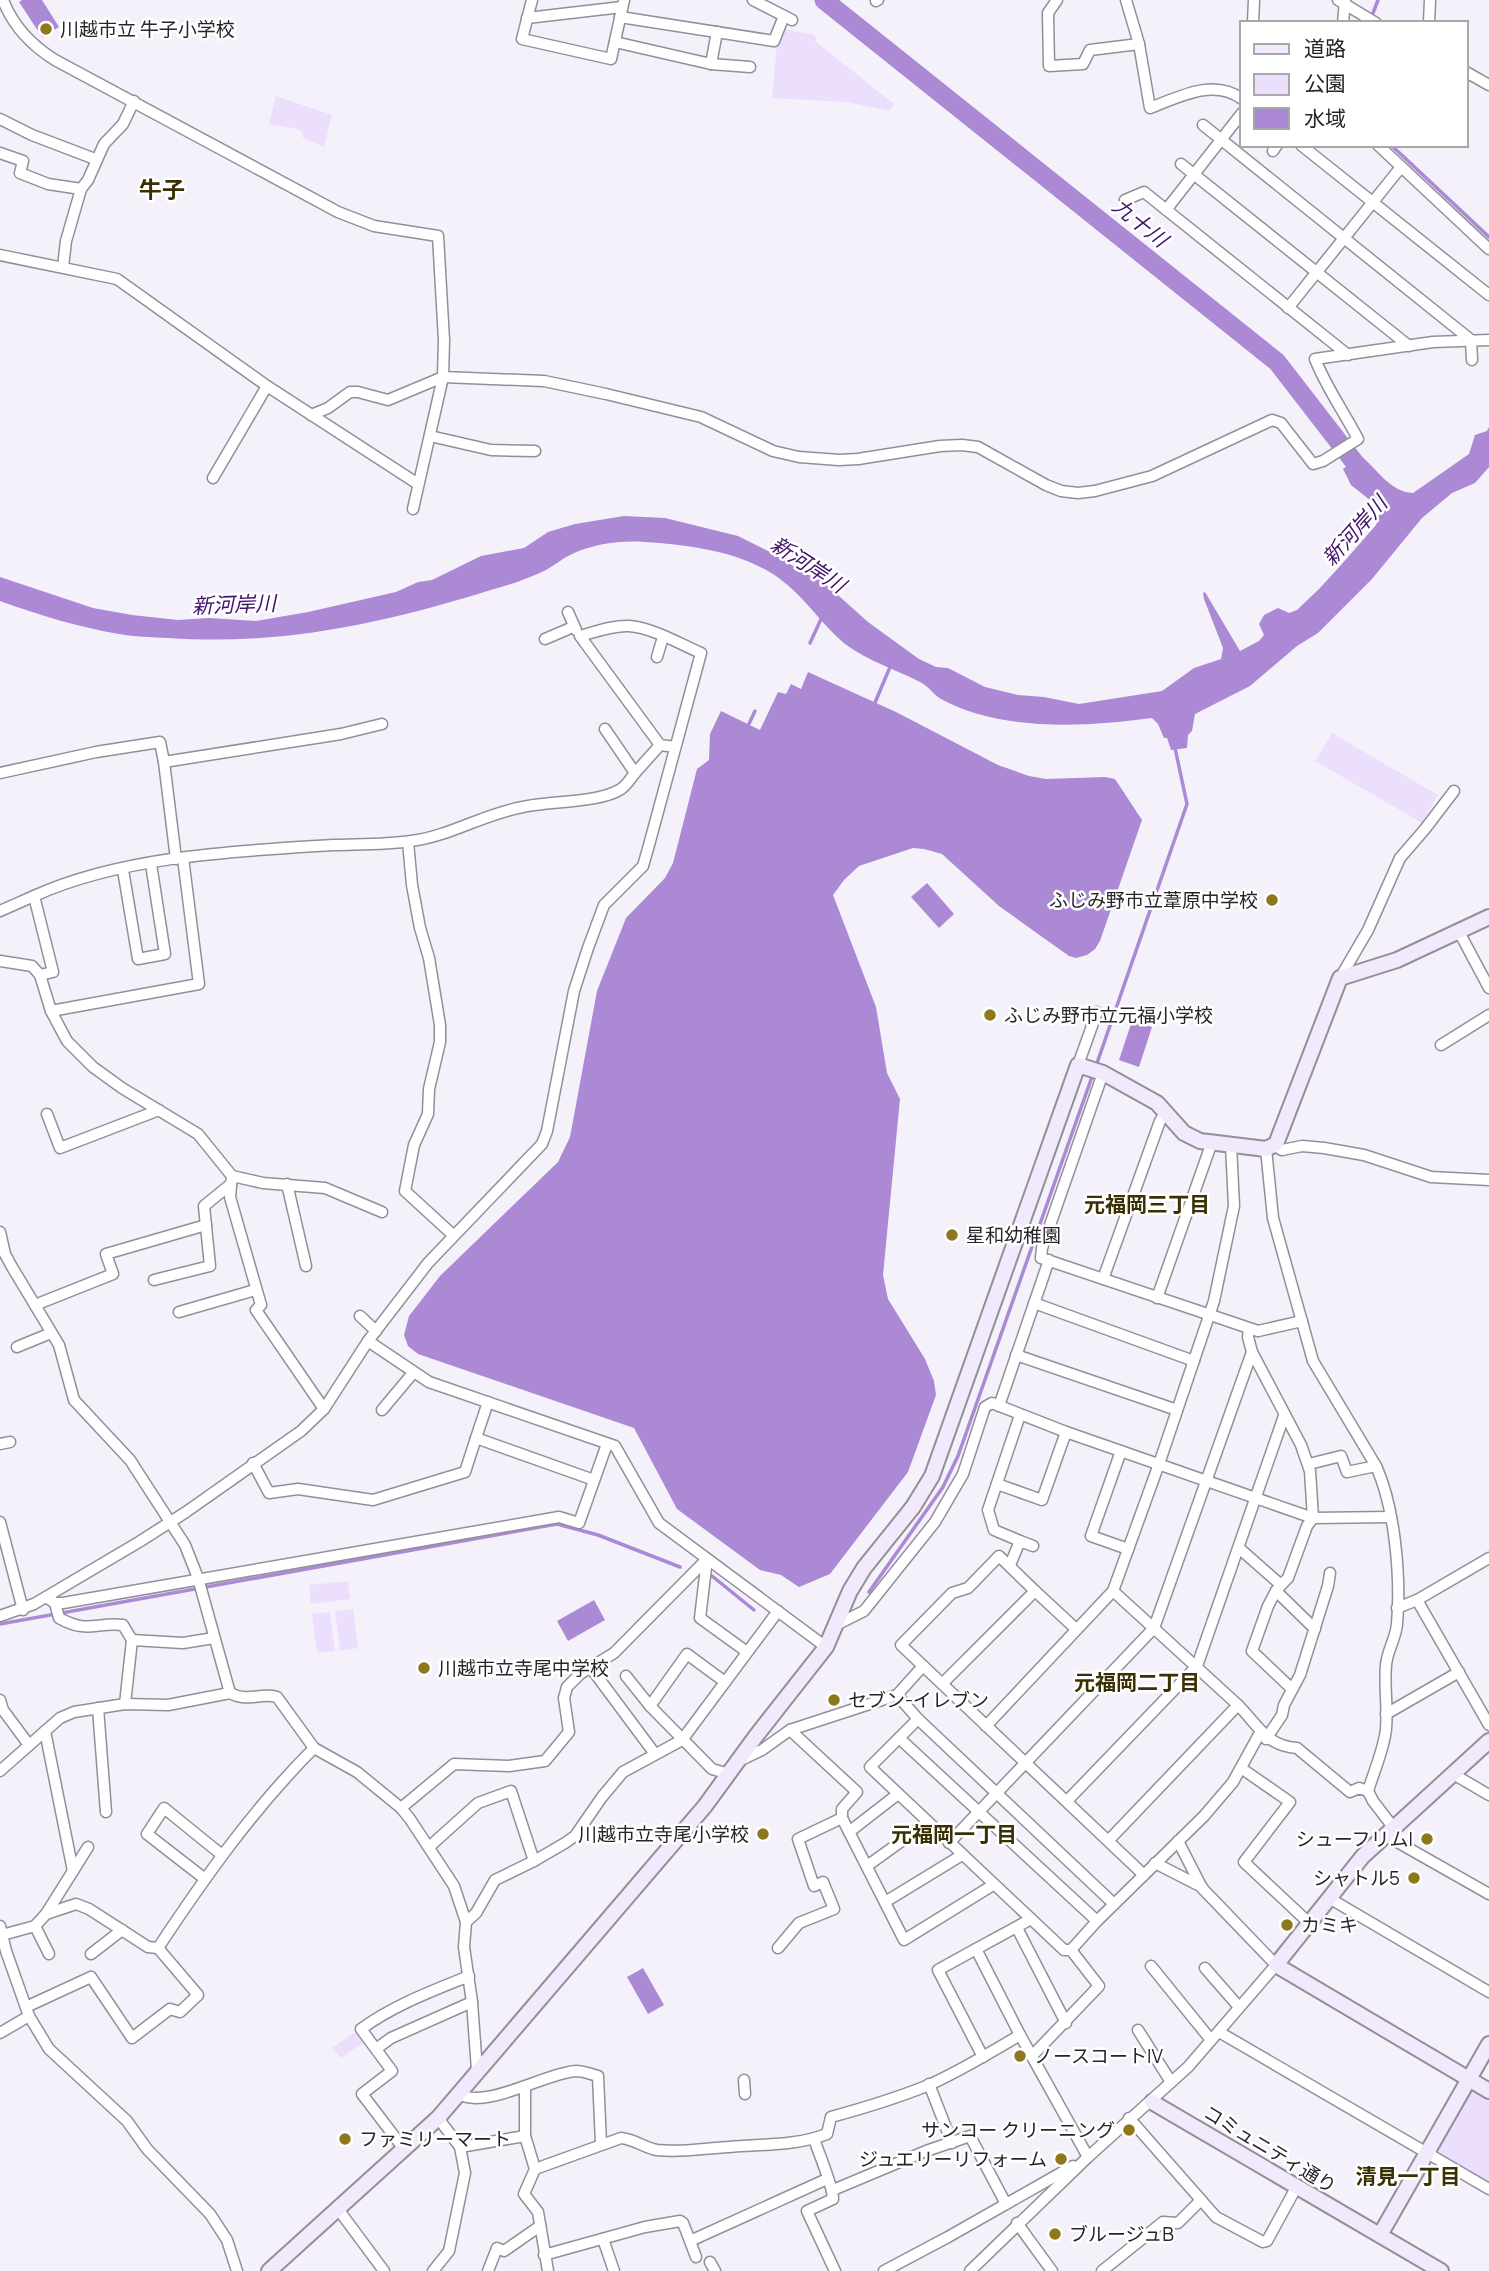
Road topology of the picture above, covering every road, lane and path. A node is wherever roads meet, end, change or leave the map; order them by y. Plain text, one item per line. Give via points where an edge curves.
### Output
1 (3, 0) edge
2 (532, 0) edge
3 (753, 0) edge
4 (1057, 0) edge
5 (1126, 0) edge
6 (1254, 0) edge
7 (1430, 0) edge
8 (1343, 1) edge
9 (622, 8) edge
10 (527, 18) junction
11 (1253, 21) edge
12 (1343, 21) edge
13 (1373, 21) edge
14 (1429, 21) edge
15 (717, 32) junction
16 (615, 42) junction
17 (1139, 44) junction
18 (711, 64) junction
19 (750, 67) dead end
20 (1468, 73) edge
21 (1489, 85) edge
22 (1240, 98) edge
23 (134, 101) junction
24 (1240, 115) edge
25 (0, 119) edge
26 (1203, 125) dead end
27 (1221, 139) junction
28 (1304, 147) edge
29 (1380, 147) edge
30 (0, 153) edge
31 (96, 159) junction
32 (1181, 164) dead end
33 (1401, 167) junction
34 (1195, 174) junction
35 (81, 190) junction
36 (1125, 200) dead end
37 (1373, 202) junction
38 (1167, 210) junction
39 (1344, 237) junction
40 (1489, 249) edge
41 (0, 255) edge
42 (63, 267) junction
43 (1317, 272) junction
44 (1489, 295) edge
45 (1288, 308) junction
46 (1471, 340) junction
47 (1489, 340) edge
48 (1409, 346) junction
49 (1348, 355) junction
50 (1472, 360) dead end
51 (443, 377) junction
52 (267, 386) junction
53 (311, 415) junction
54 (430, 436) junction
55 (535, 451) dead end
56 (213, 478) dead end
57 (418, 484) junction
58 (413, 509) dead end
59 (568, 612) dead end
60 (573, 626) junction
61 (580, 636) junction
62 (663, 637) junction
63 (545, 639) dead end
64 (657, 657) dead end
65 (382, 724) dead end
66 (605, 729) dead end
67 (660, 745) junction
68 (676, 747) junction
69 (164, 762) junction
70 (635, 773) junction
71 (0, 774) edge
72 (1454, 791) dead end
73 (408, 842) junction
74 (180, 859) junction
75 (151, 864) junction
76 (123, 870) junction
77 (34, 896) junction
78 (0, 911) edge
79 (1489, 917) edge
80 (1458, 930) junction
81 (0, 961) edge
82 (40, 975) junction
83 (1340, 978) junction
84 (1489, 988) edge
85 (51, 1011) junction
86 (1097, 1012) dead end
87 (1489, 1015) edge
88 (1441, 1045) dead end
89 (1078, 1065) junction
90 (1104, 1073) junction
91 (159, 1110) junction
92 (1166, 1111) junction
93 (47, 1114) dead end
94 (1212, 1142) junction
95 (1231, 1145) junction
96 (1269, 1147) junction
97 (231, 1180) junction
98 (1489, 1180) edge
99 (286, 1184) junction
100 (382, 1212) dead end
101 (206, 1225) junction
102 (0, 1232) edge
103 (453, 1235) junction
104 (3, 1254) edge
105 (1049, 1260) junction
106 (306, 1266) dead end
107 (1103, 1279) junction
108 (154, 1280) dead end
109 (255, 1290) junction
110 (1157, 1297) junction
111 (1034, 1303) junction
112 (35, 1305) junction
113 (179, 1312) dead end
114 (1210, 1315) junction
115 (360, 1316) dead end
116 (1301, 1321) junction
117 (1249, 1328) junction
118 (376, 1331) junction
119 (51, 1333) junction
120 (368, 1341) junction
121 (17, 1347) dead end
122 (1252, 1352) junction
123 (1016, 1355) junction
124 (1194, 1361) junction
125 (413, 1373) junction
126 (488, 1402) junction
127 (999, 1406) junction
128 (324, 1409) junction
129 (382, 1410) dead end
130 (1177, 1410) junction
131 (1020, 1415) junction
132 (1284, 1416) junction
133 (1066, 1432) junction
134 (476, 1438) junction
135 (607, 1444) junction
136 (1121, 1451) junction
137 (253, 1463) junction
138 (1159, 1464) junction
139 (1309, 1464) junction
140 (1376, 1466) junction
141 (594, 1480) junction
142 (1208, 1481) junction
143 (997, 1484) junction
144 (1256, 1499) junction
145 (1391, 1517) junction
146 (1313, 1518) junction
147 (0, 1522) edge
148 (170, 1522) junction
149 (1020, 1541) junction
150 (1033, 1546) dead end
151 (1239, 1548) junction
152 (1128, 1549) junction
153 (1489, 1558) edge
154 (707, 1559) junction
155 (1010, 1565) junction
156 (1330, 1573) dead end
157 (198, 1578) junction
158 (1279, 1588) junction
159 (1035, 1591) junction
160 (1112, 1591) junction
161 (46, 1597) junction
162 (1417, 1600) junction
163 (55, 1603) junction
164 (1397, 1608) junction
165 (23, 1610) junction
166 (778, 1611) junction
167 (0, 1616) edge
168 (835, 1626) junction
169 (1154, 1628) junction
170 (1076, 1629) junction
171 (1315, 1629) junction
172 (214, 1638) junction
173 (132, 1640) junction
174 (826, 1647) junction
175 (747, 1652) junction
176 (923, 1666) junction
177 (1197, 1667) junction
178 (591, 1668) junction
179 (1459, 1672) junction
180 (626, 1676) dead end
181 (725, 1682) junction
182 (942, 1684) junction
183 (1292, 1689) junction
184 (230, 1693) junction
185 (897, 1695) junction
186 (0, 1700) edge
187 (125, 1704) junction
188 (650, 1706) junction
189 (1238, 1706) junction
190 (98, 1708) junction
191 (1386, 1714) junction
192 (918, 1719) junction
193 (1489, 1725) edge
194 (986, 1726) junction
195 (790, 1730) junction
196 (45, 1731) junction
197 (1263, 1735) junction
198 (899, 1738) junction
199 (682, 1740) junction
200 (1489, 1741) edge
201 (29, 1745) junction
202 (314, 1748) junction
203 (655, 1754) junction
204 (1025, 1762) junction
205 (733, 1768) junction
206 (1241, 1768) junction
207 (0, 1771) edge
208 (1453, 1774) junction
209 (1368, 1791) junction
210 (997, 1792) junction
211 (898, 1794) junction
212 (1489, 1795) edge
213 (1067, 1801) junction
214 (401, 1808) junction
215 (977, 1811) junction
216 (106, 1812) dead end
217 (842, 1818) junction
218 (928, 1822) junction
219 (1389, 1831) junction
220 (849, 1832) junction
221 (1109, 1840) junction
222 (1178, 1841) junction
223 (949, 1843) junction
224 (88, 1847) dead end
225 (429, 1847) junction
226 (222, 1855) junction
227 (962, 1855) junction
228 (534, 1861) junction
229 (1154, 1863) junction
230 (867, 1866) junction
231 (73, 1871) junction
232 (1144, 1875) junction
233 (205, 1879) junction
234 (993, 1885) junction
235 (1202, 1888) junction
236 (1489, 1894) edge
237 (1329, 1899) junction
238 (885, 1902) junction
239 (1114, 1904) junction
240 (46, 1914) junction
241 (1031, 1919) junction
242 (1097, 1921) junction
243 (466, 1922) junction
244 (1309, 1923) junction
245 (35, 1926) junction
246 (1017, 1928) junction
247 (122, 1930) junction
248 (1, 1931) edge
249 (158, 1948) junction
250 (778, 1948) dead end
251 (976, 1949) junction
252 (1071, 1950) junction
253 (49, 1954) dead end
254 (91, 1954) dead end
255 (1276, 1965) junction
256 (1151, 1966) dead end
257 (1205, 1968) dead end
258 (469, 1976) junction
259 (1489, 1992) edge
260 (472, 2003) junction
261 (1239, 2007) junction
262 (27, 2012) junction
263 (1066, 2023) junction
264 (1138, 2030) dead end
265 (0, 2033) edge
266 (1020, 2035) junction
267 (1215, 2036) junction
268 (1489, 2044) edge
269 (376, 2049) junction
270 (1032, 2056) junction
271 (983, 2057) junction
272 (477, 2070) junction
273 (1468, 2079) junction
274 (744, 2080) dead end
275 (1171, 2082) junction
276 (929, 2084) junction
277 (525, 2087) junction
278 (1489, 2091) edge
279 (459, 2094) junction
280 (745, 2094) dead end
281 (1152, 2102) junction
282 (438, 2118) junction
283 (1129, 2118) junction
284 (525, 2136) junction
285 (814, 2139) junction
286 (952, 2143) junction
287 (601, 2144) junction
288 (460, 2147) junction
289 (404, 2149) junction
290 (1427, 2151) junction
291 (1088, 2157) junction
292 (535, 2169) junction
293 (827, 2179) junction
294 (1297, 2186) junction
295 (1489, 2189) edge
296 (833, 2190) junction
297 (1201, 2200) junction
298 (1006, 2204) junction
299 (338, 2209) junction
300 (1017, 2223) junction
301 (540, 2226) junction
302 (1380, 2235) junction
303 (603, 2239) junction
304 (690, 2241) junction
305 (544, 2255) junction
306 (696, 2257) dead end
307 (272, 2270) edge
308 (237, 2271) edge
309 (384, 2271) edge
310 (433, 2271) edge
311 (488, 2271) edge
312 (548, 2271) edge
313 (614, 2271) edge
314 (835, 2271) edge
315 (884, 2271) edge
316 (970, 2271) edge
317 (1052, 2271) edge
318 (1102, 2271) edge
319 (1441, 2271) edge

1 - 23 street via 38,49
2 - 10 street
3 - 15 street via 788,18 774,41
4 - 17 street via 1048,13 1049,66 1083,64 1090,50
5 - 17 street
6 - 11 street
7 - 14 street
8 - 12 street
8 - 13 street
9 - 10 street
9 - 15 street
9 - 16 street
10 - 16 street via 522,39 611,59
15 - 18 street
16 - 18 street
17 - 22 street via 1150,108 1202,89
18 - 19 street
20 - 21 street
23 - 31 street
23 - 51 street via 338,212 373,226 438,236
24 - 27 street
25 - 31 street
26 - 27 street
27 - 34 street
27 - 39 street
28 - 37 street
29 - 33 street
30 - 35 street via 23,161 20,173
31 - 35 street
32 - 34 street
33 - 37 street
33 - 40 street
34 - 38 street
34 - 43 street
35 - 42 street
36 - 38 street via 1144,192
37 - 39 street
37 - 44 street
38 - 45 street
39 - 43 street
39 - 46 street
41 - 42 street
42 - 52 street via 117,279
43 - 45 street
43 - 48 street
45 - 49 street
46 - 47 street
46 - 48 street
46 - 50 street
48 - 49 street
49 - 51 street via 1315,359 1358,439 1323,461 1313,464 1281,423 1272,420 1152,476 1078,493 1046,485 978,447 940,446 858,460 799,457 773,451 701,417 606,394 544,381
51 - 53 street via 388,400 350,392
51 - 54 street
52 - 53 street
52 - 56 street
53 - 57 street
54 - 55 street via 491,450
54 - 57 street
57 - 58 street
59 - 60 street
60 - 61 street
60 - 63 street
61 - 62 street via 627,626
61 - 67 street
62 - 64 street
62 - 68 street via 701,653
65 - 69 street
66 - 70 street
67 - 68 street
67 - 70 street
68 - 103 street via 643,866 604,905 582,965 542,1144
69 - 71 street via 160,742
69 - 74 street
70 - 73 street via 623,788 607,796 522,807 441,836
72 - 83 street via 1400,858 1368,930
73 - 74 street
73 - 103 street via 440,1042 428,1114 414,1145 405,1191
74 - 75 street
74 - 85 street via 199,984
75 - 76 street
75 - 76 street via 165,954 138,959
76 - 77 street via 67,882
77 - 78 street
77 - 82 street via 53,972
79 - 80 street
80 - 83 street via 1397,960
80 - 84 street
81 - 82 street via 32,966
82 - 85 street
83 - 96 street via 1276,1144
85 - 91 street via 80,1055
86 - 89 street
87 - 88 street
89 - 90 street
89 - 168 street via 932,1476 914,1507 864,1568
90 - 92 street
90 - 105 street via 1042,1248 1041,1258
91 - 93 street via 60,1148
91 - 97 street via 198,1134
92 - 94 street via 1184,1133
92 - 107 street
94 - 95 street
94 - 110 street
95 - 96 street
95 - 114 street via 1234,1206
96 - 98 street via 1324,1148 1364,1155 1431,1177
96 - 116 street via 1273,1218
97 - 99 street
97 - 101 street via 204,1206
97 - 109 street via 230,1197
99 - 100 street via 326,1188
99 - 106 street
101 - 108 street via 210,1266
101 - 112 street via 106,1254 113,1274
102 - 104 street
103 - 118 street
104 - 112 street
105 - 107 street
105 - 111 street
107 - 110 street
109 - 113 street
109 - 128 street via 261,1305 256,1310
110 - 114 street
111 - 123 street
111 - 124 street
112 - 119 street
114 - 117 street
114 - 124 street
115 - 118 street
116 - 117 street via 1258,1331
116 - 140 street via 1313,1361
117 - 122 street
118 - 120 street
119 - 121 street
119 - 148 street via 59,1345 74,1400 130,1460
120 - 125 street
120 - 128 street
122 - 132 street
122 - 142 street
123 - 127 street
123 - 130 street
124 - 130 street
125 - 126 street
125 - 129 street
126 - 134 street
126 - 135 street
127 - 131 street
127 - 168 street via 985,1407 962,1474 935,1521 864,1611
128 - 137 street via 301,1431
130 - 138 street
131 - 133 street
131 - 143 street
132 - 139 street
132 - 144 street
133 - 136 street
133 - 143 street via 1042,1500
134 - 137 street via 465,1472 373,1500 298,1489 270,1493
134 - 141 street
135 - 141 street
135 - 154 street via 615,1446 659,1523
136 - 138 street
136 - 152 street via 1091,1536
137 - 148 street
138 - 142 street
138 - 152 street
139 - 140 street via 1341,1456 1347,1472
139 - 146 street
140 - 145 street
141 - 157 street via 579,1523 559,1517
142 - 144 street
142 - 169 street
143 - 149 street via 988,1510 994,1530
144 - 146 street
144 - 151 street
145 - 146 street
145 - 164 street
146 - 158 street via 1288,1578
147 - 165 street
148 - 157 street
148 - 161 street
149 - 150 street
149 - 155 street
151 - 158 street
151 - 177 street
152 - 160 street
153 - 162 street
154 - 166 street
154 - 175 street via 700,1618
154 - 178 street via 614,1653
155 - 159 street
155 - 176 street via 999,1556 968,1588 951,1593 901,1645
156 - 171 street
157 - 163 street
157 - 172 street
158 - 171 street
158 - 183 street via 1252,1651
159 - 170 street
159 - 182 street
160 - 169 street
160 - 170 street
161 - 163 street
161 - 165 street
162 - 164 street
162 - 179 street
163 - 173 street via 59,1618 67,1622 86,1628 123,1625
164 - 191 street via 1395,1636 1386,1663
165 - 167 street
166 - 174 street
166 - 175 street
168 - 174 street
169 - 177 street
169 - 204 street
170 - 194 street
171 - 183 street
172 - 173 street via 183,1643
172 - 184 street
173 - 187 street
174 - 205 street
175 - 181 street
176 - 182 street
176 - 185 street
177 - 189 street
177 - 213 street
178 - 203 street
178 - 214 street via 567,1687 569,1732 545,1761 509,1766 454,1764
179 - 191 street
179 - 193 street
180 - 188 street
181 - 188 street via 687,1654
181 - 199 street
182 - 194 street
183 - 197 street via 1282,1715
184 - 187 street via 168,1704
184 - 202 street via 246,1699 278,1697
185 - 192 street
185 - 195 street
186 - 201 street
187 - 190 street
188 - 199 street
189 - 197 street
189 - 221 street
190 - 196 street via 67,1715
190 - 216 street
191 - 209 street via 1386,1731
192 - 198 street
192 - 210 street
194 - 204 street
195 - 205 street
195 - 217 street via 857,1792 842,1809
196 - 201 street
196 - 231 street
197 - 206 street
197 - 209 street via 1297,1748 1350,1792
198 - 211 street via 870,1768
198 - 215 street
199 - 203 street
199 - 205 street via 712,1769
200 - 208 street
201 - 207 street
202 - 214 street via 357,1772
202 - 226 street
203 - 228 street via 623,1772 575,1836
204 - 210 street
204 - 213 street
205 - 272 street
206 - 222 street
206 - 244 street via 1290,1802 1244,1862
208 - 212 street
208 - 219 street
209 - 219 street
210 - 215 street
210 - 239 street
211 - 218 street
211 - 220 street
213 - 221 street
214 - 225 street
215 - 223 street
215 - 242 street
217 - 220 street
217 - 250 street via 798,1839 814,1885 823,1882 834,1909 799,1923
218 - 223 street
218 - 230 street
219 - 236 street
219 - 237 street
220 - 230 street
221 - 232 street
222 - 229 street
222 - 235 street
223 - 227 street
224 - 231 street
225 - 228 street via 478,1804 511,1791
225 - 243 street via 454,1886
226 - 233 street
226 - 233 street via 164,1808 147,1834
227 - 234 street
227 - 238 street
228 - 243 street via 495,1880
229 - 232 street
229 - 235 street
230 - 238 street
231 - 240 street
232 - 239 street
233 - 249 street
234 - 238 street via 904,1940
234 - 241 street
235 - 255 street
237 - 244 street
237 - 259 street
239 - 242 street
240 - 245 street
240 - 247 street via 76,1903
241 - 246 street
241 - 252 street via 1064,1950
242 - 252 street
243 - 258 street
244 - 255 street
245 - 248 street
245 - 253 street
246 - 251 street
246 - 263 street
247 - 249 street via 148,1947
247 - 254 street
248 - 262 street
249 - 262 street via 198,1995 180,2012 170,2010 132,2038 91,1977
251 - 266 street
251 - 271 street via 937,1970
252 - 263 street via 1099,1986
255 - 261 street
255 - 273 street
256 - 267 street
257 - 261 street
258 - 260 street
258 - 269 street via 410,2001 361,2029
260 - 269 street
260 - 272 street
261 - 267 street
262 - 265 street
262 - 308 street via 49,2049 127,2121 147,2149 210,2214 227,2240
263 - 270 street
264 - 275 street
266 - 270 street
266 - 271 street
267 - 275 street
267 - 290 street
268 - 273 street
269 - 289 street via 392,2071 362,2095
270 - 291 street
271 - 276 street
272 - 279 street
273 - 278 street
273 - 290 street
274 - 280 street
275 - 281 street
276 - 285 street via 831,2117 827,2134
276 - 286 street
277 - 279 street via 466,2098
277 - 284 street
277 - 287 street via 577,2071 598,2076
279 - 282 street
281 - 283 street
281 - 294 street, コミュニティ通り
282 - 288 street
282 - 289 street
283 - 291 street
283 - 297 street
284 - 288 street
284 - 292 street
285 - 287 street via 681,2151 654,2150 628,2138
285 - 293 street
286 - 296 street
286 - 298 street via 970,2136
287 - 292 street
288 - 310 street via 463,2190 449,2251
289 - 299 street
290 - 295 street
290 - 302 street
291 - 298 street
291 - 300 street
292 - 301 street via 524,2194 538,2212
293 - 296 street
293 - 304 street
294 - 297 street via 1263,2242 1216,2217
294 - 302 street, コミュニティ通り
296 - 314 street via 833,2199 807,2211
297 - 318 street via 1178,2222 1163,2222
298 - 315 street
299 - 307 street
299 - 309 street
300 - 316 street
300 - 317 street
301 - 305 street
301 - 311 street via 504,2251 497,2248
302 - 319 street, コミュニティ通り
303 - 304 street via 681,2221
303 - 305 street
303 - 313 street
304 - 306 street
305 - 312 street

